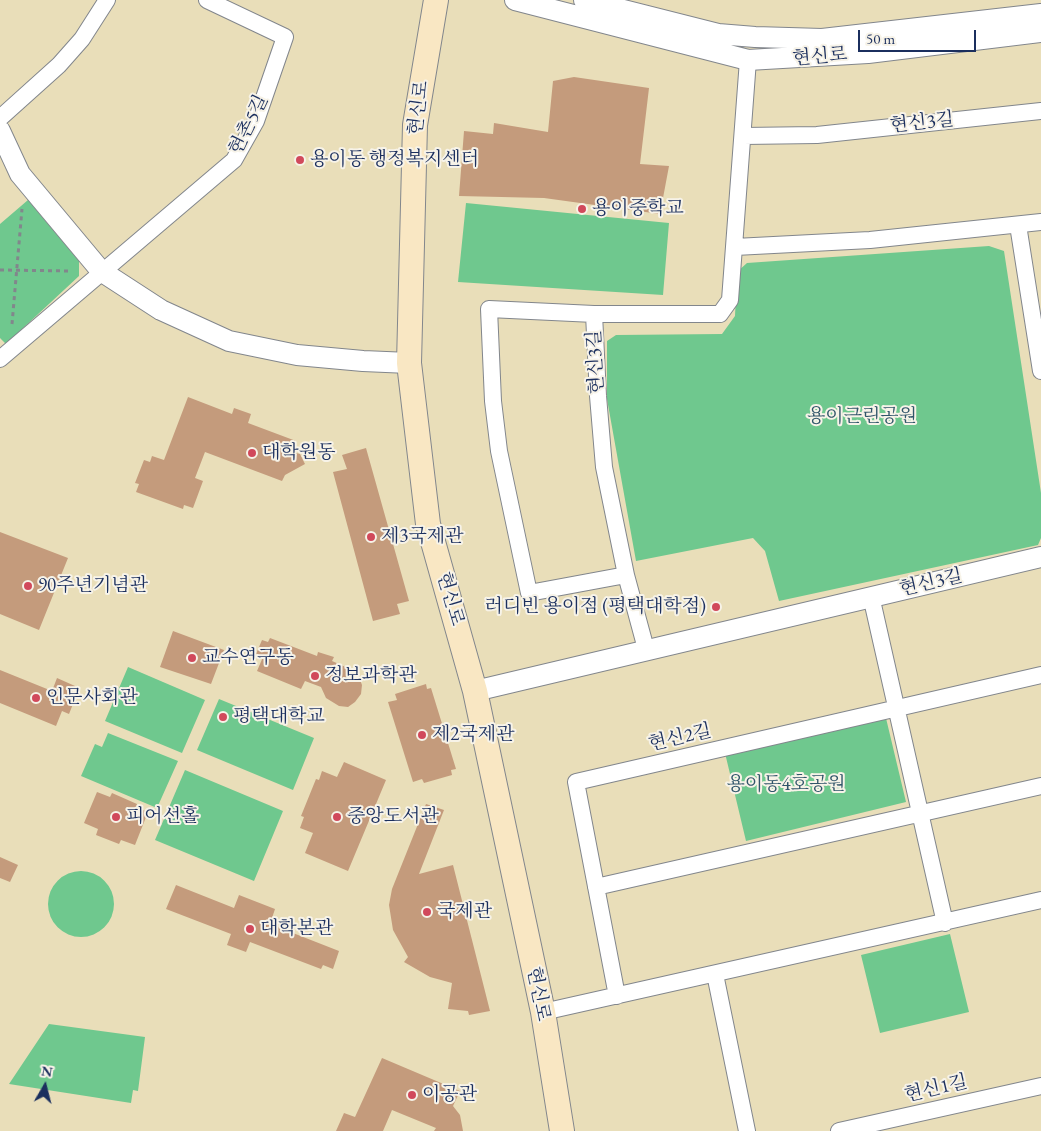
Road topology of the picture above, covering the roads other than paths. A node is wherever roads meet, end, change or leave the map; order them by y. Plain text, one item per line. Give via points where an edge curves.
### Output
1 (107, 0) edge
2 (207, 0) edge
3 (436, 0) edge
4 (515, 0) edge
5 (584, 0) edge
6 (1041, 14) edge
7 (1041, 32) edge
8 (748, 60) junction
9 (1041, 111) edge
10 (0, 118) edge
11 (0, 130) edge
12 (743, 136) junction
13 (1041, 222) edge
14 (1018, 225) junction
15 (735, 247) junction
16 (101, 271) junction
17 (594, 314) junction
18 (0, 359) edge
19 (409, 363) junction
20 (1041, 371) edge
21 (1041, 557) edge
22 (626, 575) junction
23 (871, 596) junction
24 (646, 649) junction
25 (1041, 675) edge
26 (476, 690) junction
27 (897, 709) junction
28 (1041, 786) edge
29 (920, 815) junction
30 (596, 887) junction
31 (1041, 900) edge
32 (945, 923) junction
33 (715, 974) junction
34 (617, 996) junction
35 (543, 1012) junction
36 (1041, 1086) edge
37 (562, 1131) edge
38 (747, 1131) edge
39 (839, 1131) edge

1 - 10 street via 82,39 60,65
2 - 16 street, 현촌5길 via 285,37 256,121 234,160
3 - 19 main road, 현신로 via 415,125
4 - 8 street, 현신로
5 - 6 street, 현신로 via 718,34 755,37 822,39
7 - 8 street, 현신로 via 868,53
8 - 12 street, 현신3길
9 - 12 street, 현신3길 via 817,135
11 - 16 street via 20,174
12 - 15 street, 현신3길
13 - 14 street
14 - 15 street via 861,241
14 - 20 street
15 - 17 street, 현신3길 via 730,300 720,314
16 - 18 street, 현촌5길
16 - 19 street via 161,310 230,340 296,355
17 - 22 street, 현신3길 via 604,467
17 - 22 street via 489,309 499,451 529,593
19 - 26 main road, 현신로 via 428,524
21 - 23 street, 현신3길
22 - 24 street, 현신3길
23 - 24 street, 현신3길
23 - 27 street
24 - 26 street, 현신3길
25 - 27 street, 현신2길
26 - 35 main road, 현신로
27 - 29 street
27 - 30 street, 현신2길 via 576,782
28 - 29 street
29 - 30 street
29 - 32 street
30 - 34 street, 현신2길
31 - 32 street
32 - 33 street
33 - 34 street
33 - 38 street
34 - 35 street
35 - 37 main road, 현신로
36 - 39 street, 현신1길

